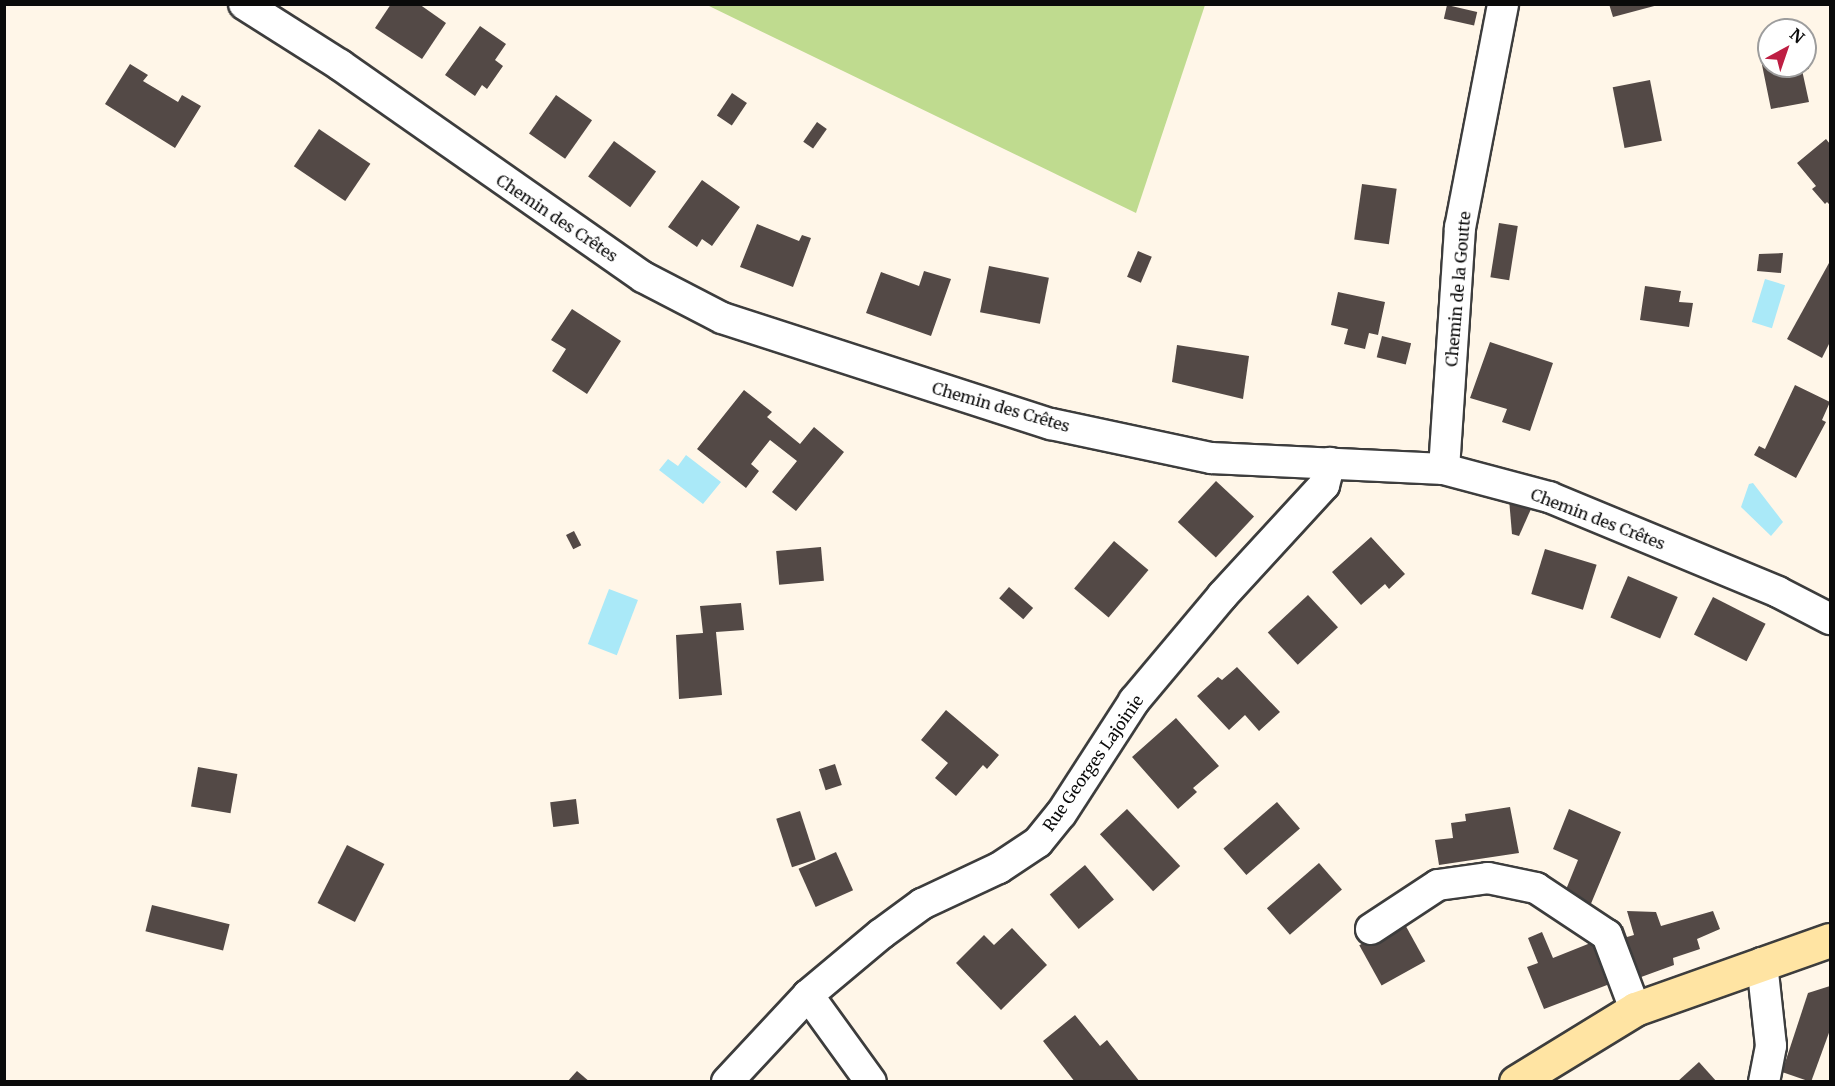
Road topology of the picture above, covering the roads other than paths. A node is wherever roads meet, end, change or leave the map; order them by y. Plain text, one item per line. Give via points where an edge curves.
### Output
1 (244, 4) edge
2 (1503, 4) edge
3 (1330, 463) junction
4 (1444, 468) junction
5 (1830, 619) edge
6 (1371, 929) dead end
7 (1830, 940) edge
8 (1762, 963) junction
9 (808, 995) junction
10 (1635, 1010) junction
11 (727, 1082) edge
12 (871, 1082) edge
13 (1516, 1082) edge
14 (1764, 1082) edge

1 - 3 street, Chemin des Crêtes via 340,65 643,277 722,318 1052,424 1210,458
2 - 4 street, Chemin de la Goutte via 1460,228
3 - 4 street, Chemin des Crêtes
3 - 9 street, Rue Georges Lajoinie via 1324,485 1222,596 1134,701 1061,814 1038,842 999,868 922,904
4 - 5 street, Chemin des Crêtes via 1549,497 1778,592
6 - 10 street via 1438,885 1488,879 1536,888 1607,935
7 - 8 main road
8 - 10 main road
8 - 14 street via 1771,1046
9 - 11 street, Rue Georges Lajoinie
9 - 12 street
10 - 13 main road

